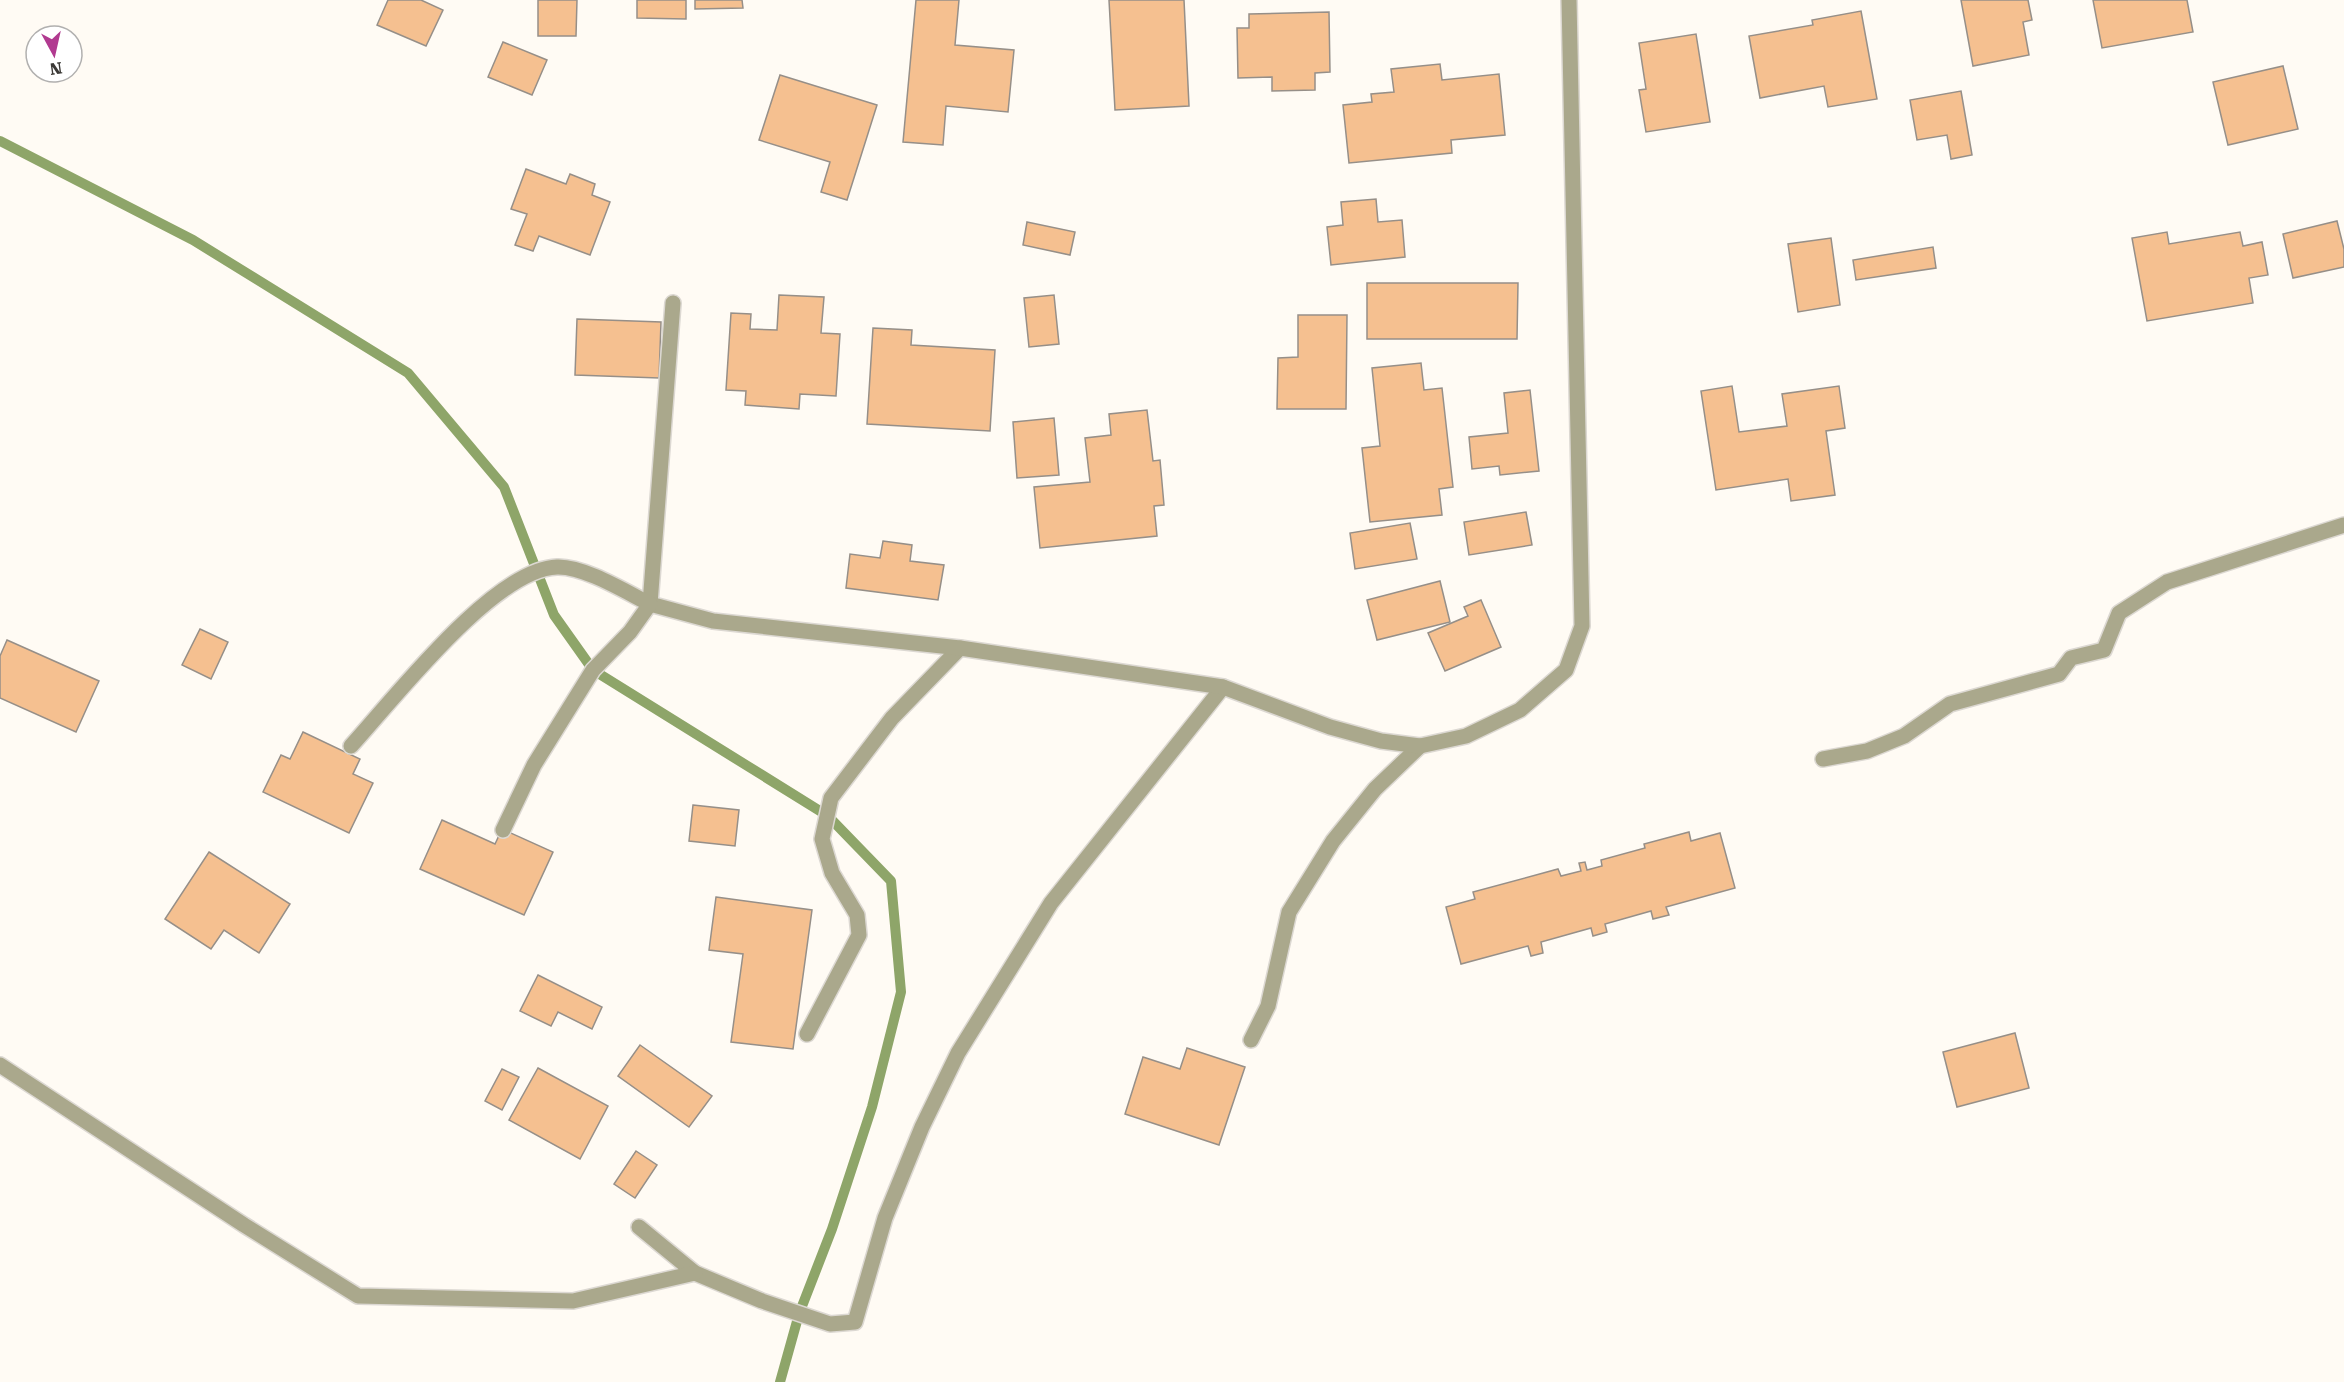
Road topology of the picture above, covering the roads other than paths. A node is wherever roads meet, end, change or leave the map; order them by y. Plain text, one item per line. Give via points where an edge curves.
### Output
1 (1569, 0) edge
2 (673, 303) dead end
3 (2344, 525) edge
4 (650, 603) junction
5 (960, 648) junction
6 (1223, 687) junction
7 (351, 746) dead end
8 (1420, 746) junction
9 (1823, 759) dead end
10 (503, 830) dead end
11 (807, 1034) dead end
12 (1251, 1040) dead end
13 (0, 1065) edge
14 (639, 1227) dead end
15 (695, 1274) junction

1 - 8 street via 1582,627 1566,670 1520,710 1467,736
2 - 4 street
3 - 9 street via 2167,582 2119,613 2104,650 2071,658 2059,674 1950,704 1904,736 1867,751
4 - 5 street via 713,621
4 - 7 street via 590,575 560,567 536,569 483,603
4 - 10 street via 630,632 593,670 534,765
5 - 6 street
5 - 11 street via 892,718 831,798 822,839 832,873 857,915 859,935
6 - 8 street via 1330,727 1381,741
6 - 15 street via 1051,903 958,1053 885,1218 855,1322 830,1324
8 - 12 street via 1375,789 1333,841 1289,912 1269,1006
13 - 15 street via 358,1296 573,1301
14 - 15 street

